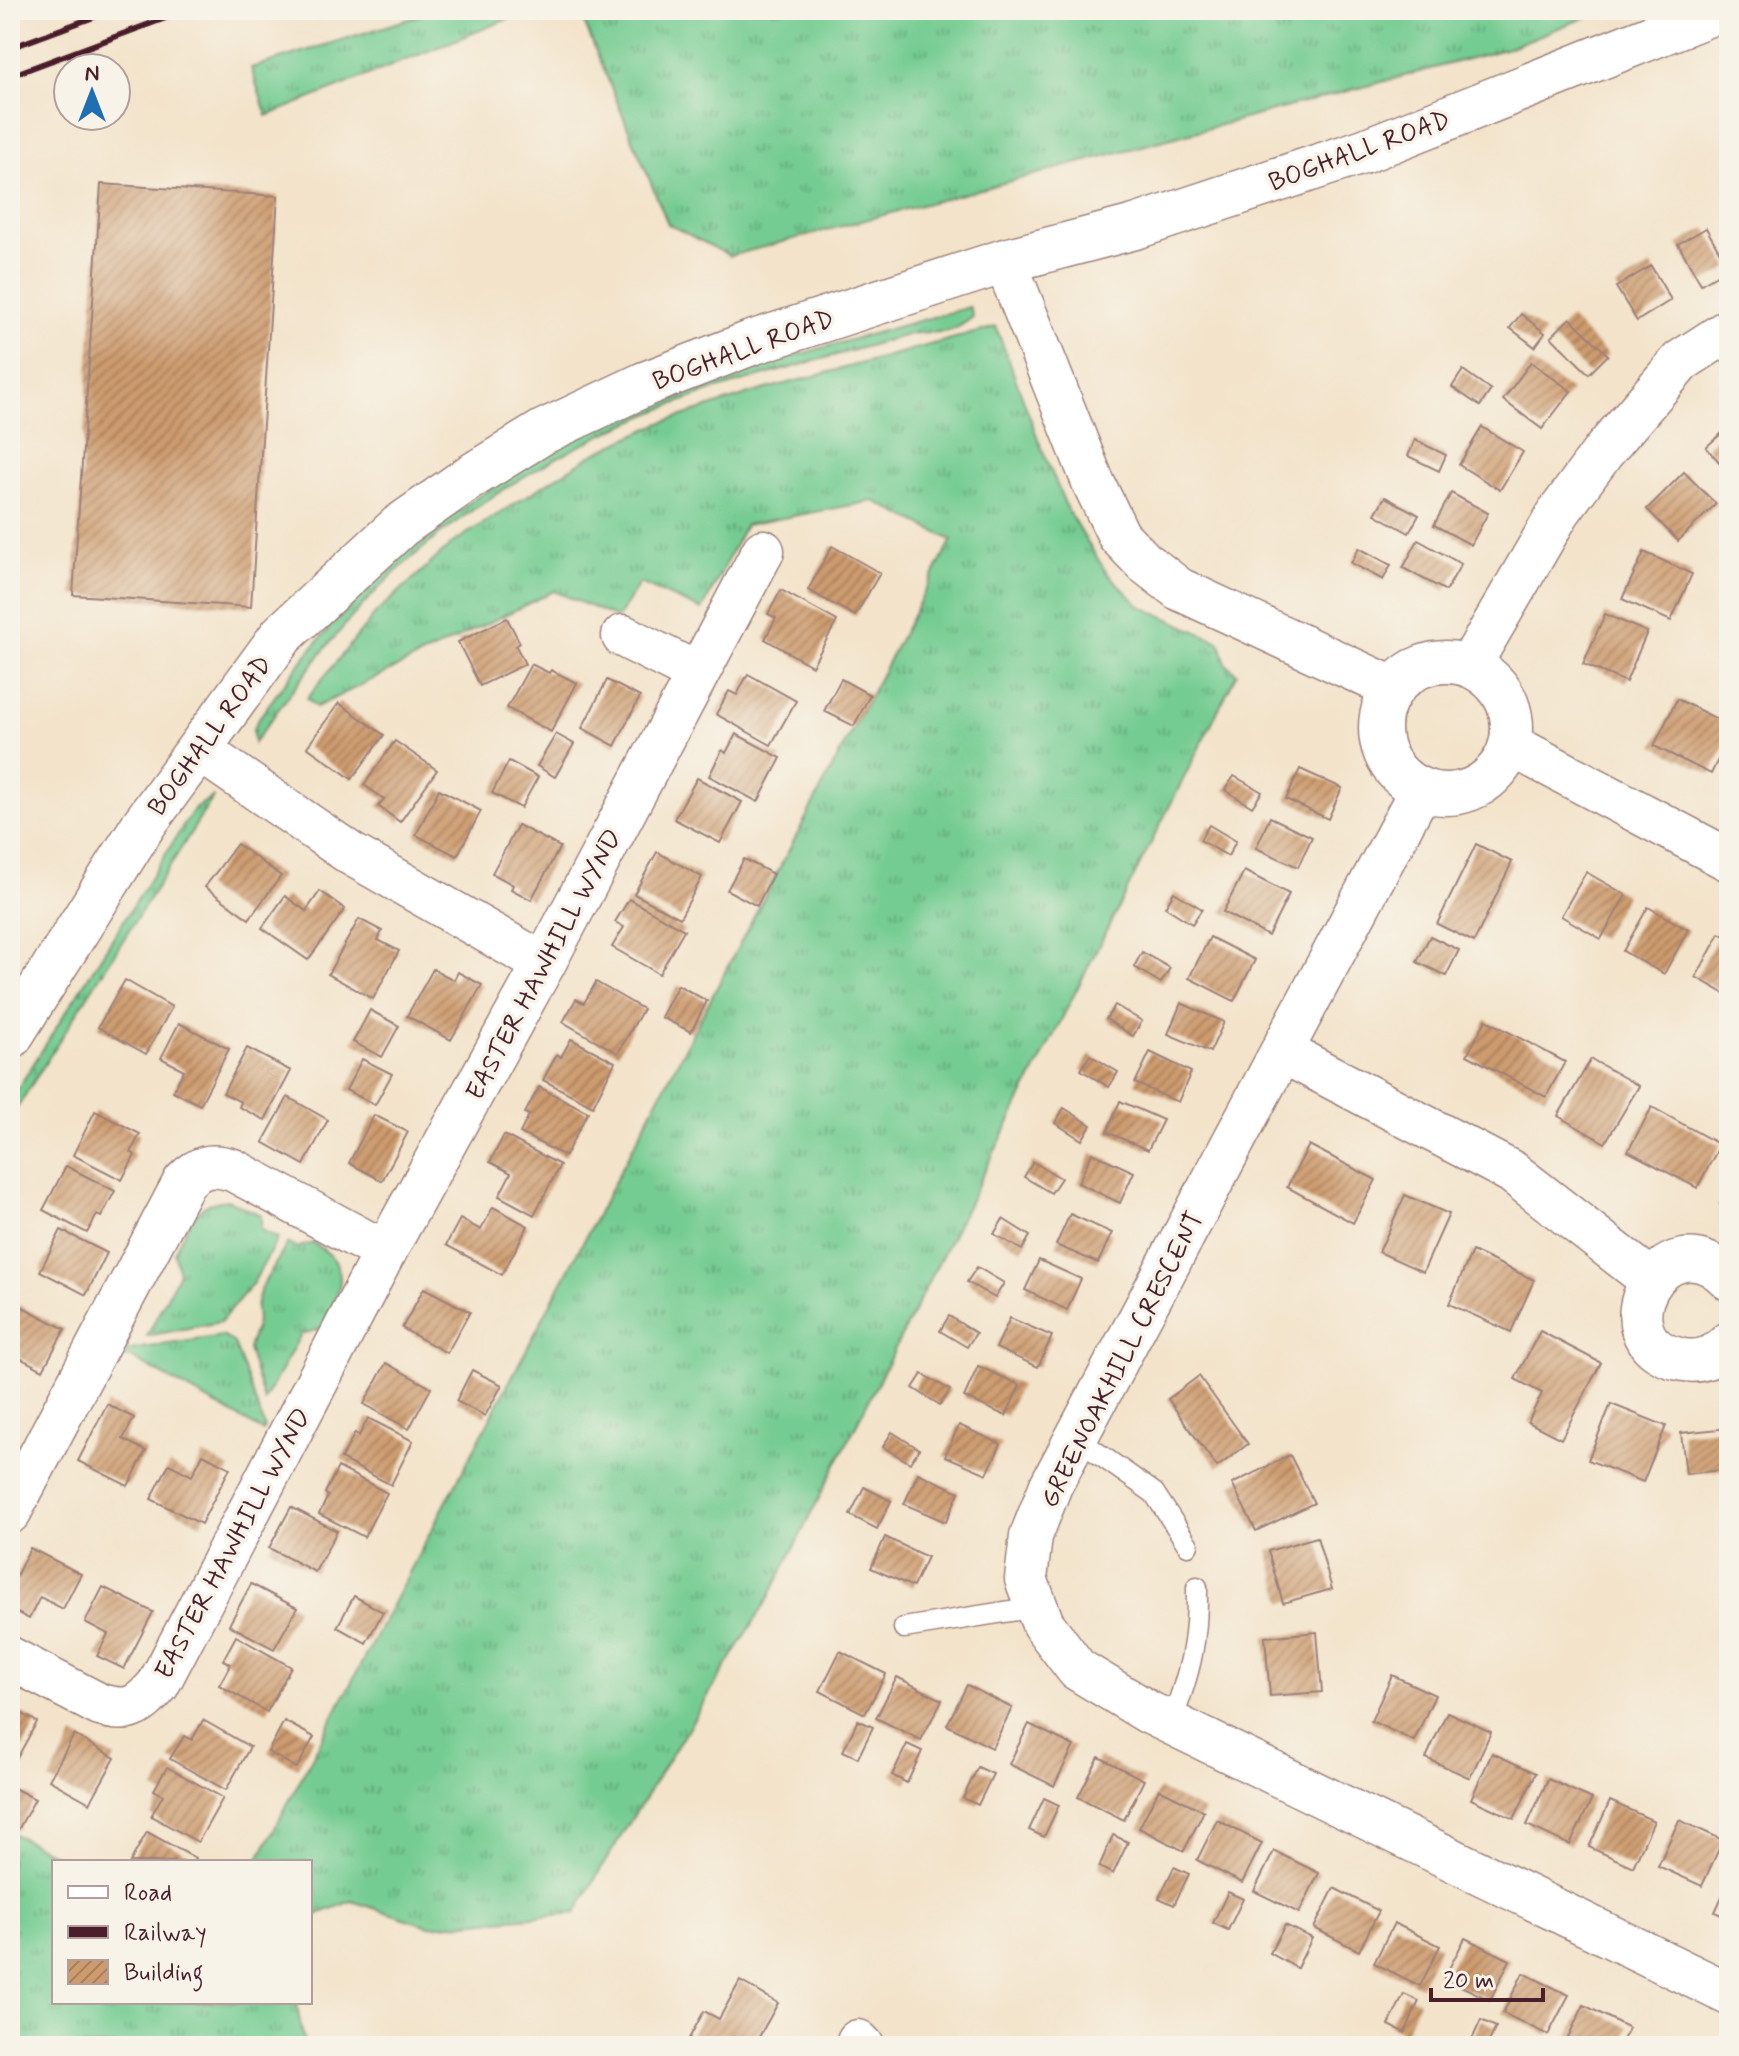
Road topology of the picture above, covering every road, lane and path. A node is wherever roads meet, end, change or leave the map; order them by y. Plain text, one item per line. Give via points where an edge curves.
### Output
1 (1719, 10) edge
2 (1005, 261) junction
3 (1729, 330) edge
4 (763, 551) dead end
5 (623, 636) dead end
6 (1470, 665) junction
7 (696, 673) junction
8 (1393, 688) junction
9 (1511, 745) junction
10 (198, 749) junction
11 (1421, 789) junction
12 (1729, 860) edge
13 (544, 964) junction
14 (10, 1037) edge
15 (1283, 1052) junction
16 (385, 1252) junction
17 (1729, 1279) edge
18 (1651, 1280) junction
19 (1729, 1343) edge
20 (1076, 1438) junction
21 (10, 1512) edge
22 (1188, 1545) dead end
23 (1197, 1587) dead end
24 (1036, 1607) junction
25 (904, 1628) dead end
26 (10, 1658) edge
27 (1171, 1723) junction
28 (1729, 1994) edge

1 - 2 street, BOGHALL ROAD via 1362,152 1135,227
2 - 8 street via 1119,536 1179,589
2 - 10 street, BOGHALL ROAD via 751,343 645,384 543,432 400,526 347,574 282,635
3 - 6 street via 1681,361 1603,452 1559,512
4 - 7 street, EASTER HAWHILL WYND
5 - 7 street
6 - 8 street via 1437,661 1409,672
6 - 9 street via 1490,677 1507,699
7 - 13 street, EASTER HAWHILL WYND
8 - 11 street via 1380,718 1381,745 1393,768
9 - 11 street via 1499,769 1476,788 1449,794
9 - 12 street
10 - 13 street via 351,854
10 - 14 street, BOGHALL ROAD via 144,824
11 - 15 street, GREENOAKHILL CRESCENT
13 - 16 street, EASTER HAWHILL WYND
15 - 18 street via 1512,1172
15 - 20 street, GREENOAKHILL CRESCENT
16 - 21 street via 233,1170 219,1165 193,1172
16 - 26 street, EASTER HAWHILL WYND via 158,1685 143,1702 132,1709 100,1705
17 - 18 street via 1697,1260 1672,1264
18 - 19 street via 1640,1309 1648,1340 1659,1351 1690,1361 1705,1359
20 - 22 lane via 1154,1493
20 - 24 street, GREENOAKHILL CRESCENT via 1031,1536 1026,1579
23 - 27 lane via 1198,1622 1189,1674
24 - 25 lane
24 - 27 street, GREENOAKHILL CRESCENT via 1077,1669
27 - 28 street, GREENOAKHILL CRESCENT

